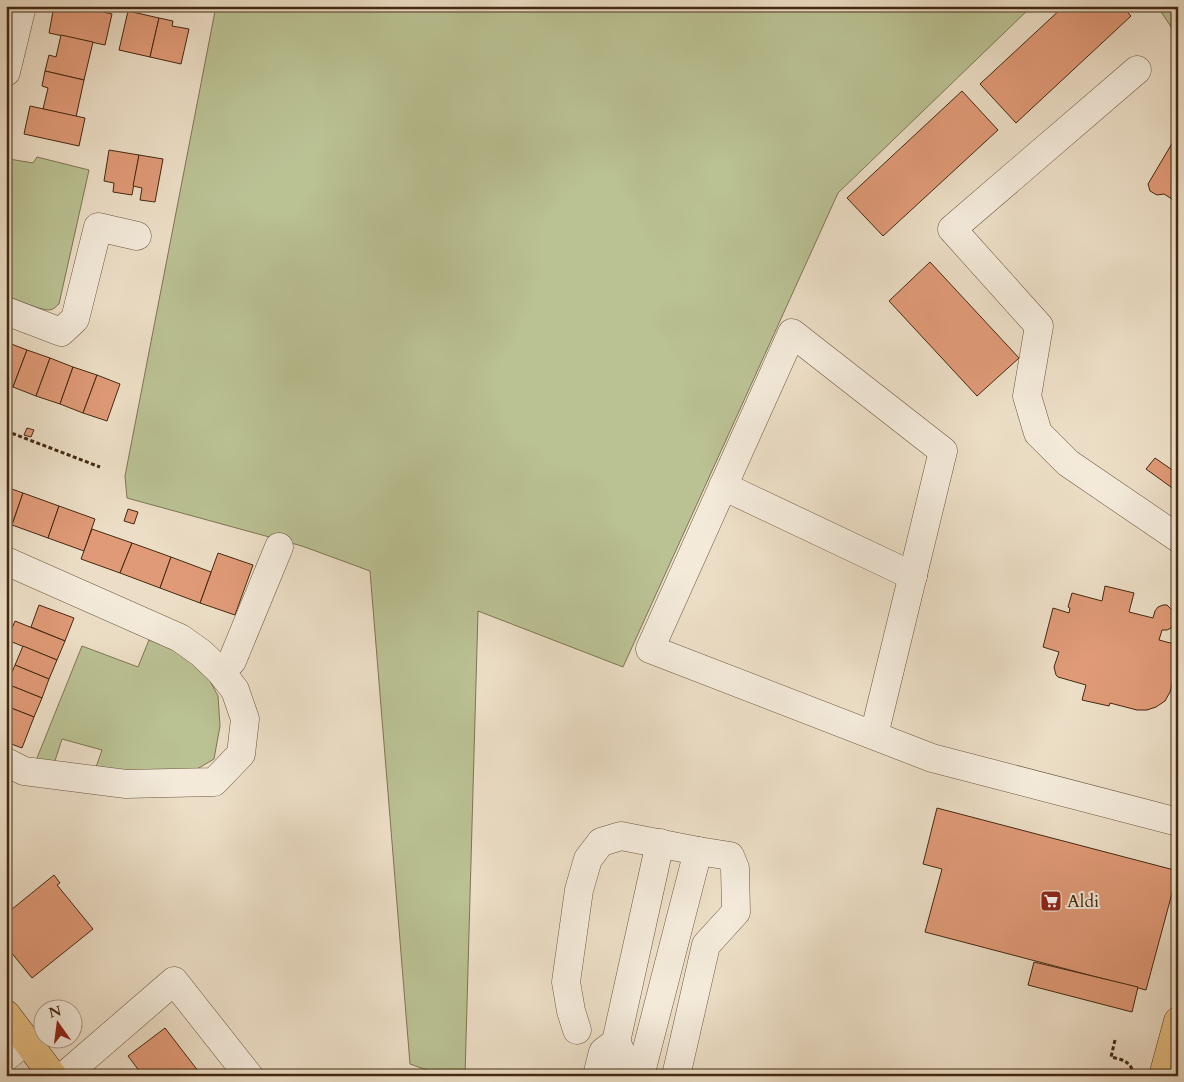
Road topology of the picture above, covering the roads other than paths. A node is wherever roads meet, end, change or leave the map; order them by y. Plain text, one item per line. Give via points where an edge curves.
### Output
1 (22, 6) edge
2 (1136, 70) dead end
3 (6, 72) edge
4 (137, 236) dead end
5 (6, 311) edge
6 (723, 486) junction
7 (1178, 538) edge
8 (279, 547) dead end
9 (6, 561) edge
10 (913, 576) junction
11 (220, 670) junction
12 (874, 735) junction
13 (6, 762) edge
14 (1178, 822) edge
15 (660, 843) junction
16 (698, 850) junction
17 (6, 1014) edge
18 (1178, 1021) edge
19 (576, 1030) dead end
20 (616, 1042) junction
21 (16, 1049) edge
22 (53, 1076) edge
23 (64, 1076) edge
24 (249, 1076) edge
25 (597, 1076) edge
26 (618, 1076) edge
27 (640, 1076) edge
28 (676, 1076) edge
29 (1163, 1076) edge

1 - 3 street
2 - 7 street via 952,228 1038,326 1027,396 1038,433 1068,463
4 - 5 street via 98,227 75,319 61,332
6 - 10 street
6 - 10 street via 792,333 943,451
6 - 12 street via 650,649
8 - 11 street via 232,661
9 - 11 street via 180,638
10 - 12 street
11 - 13 street via 235,690 245,719 241,754 214,782 126,784 24,771
12 - 14 street via 932,758
15 - 16 street
15 - 19 street via 621,836 601,842 588,859 579,890 566,982
15 - 20 street
16 - 27 street
16 - 28 street via 730,856 735,868 736,912 706,945
17 - 21 main road
18 - 29 main road
20 - 25 street via 603,1052
20 - 26 street via 623,1056
21 - 22 main road
23 - 24 street via 174,981

